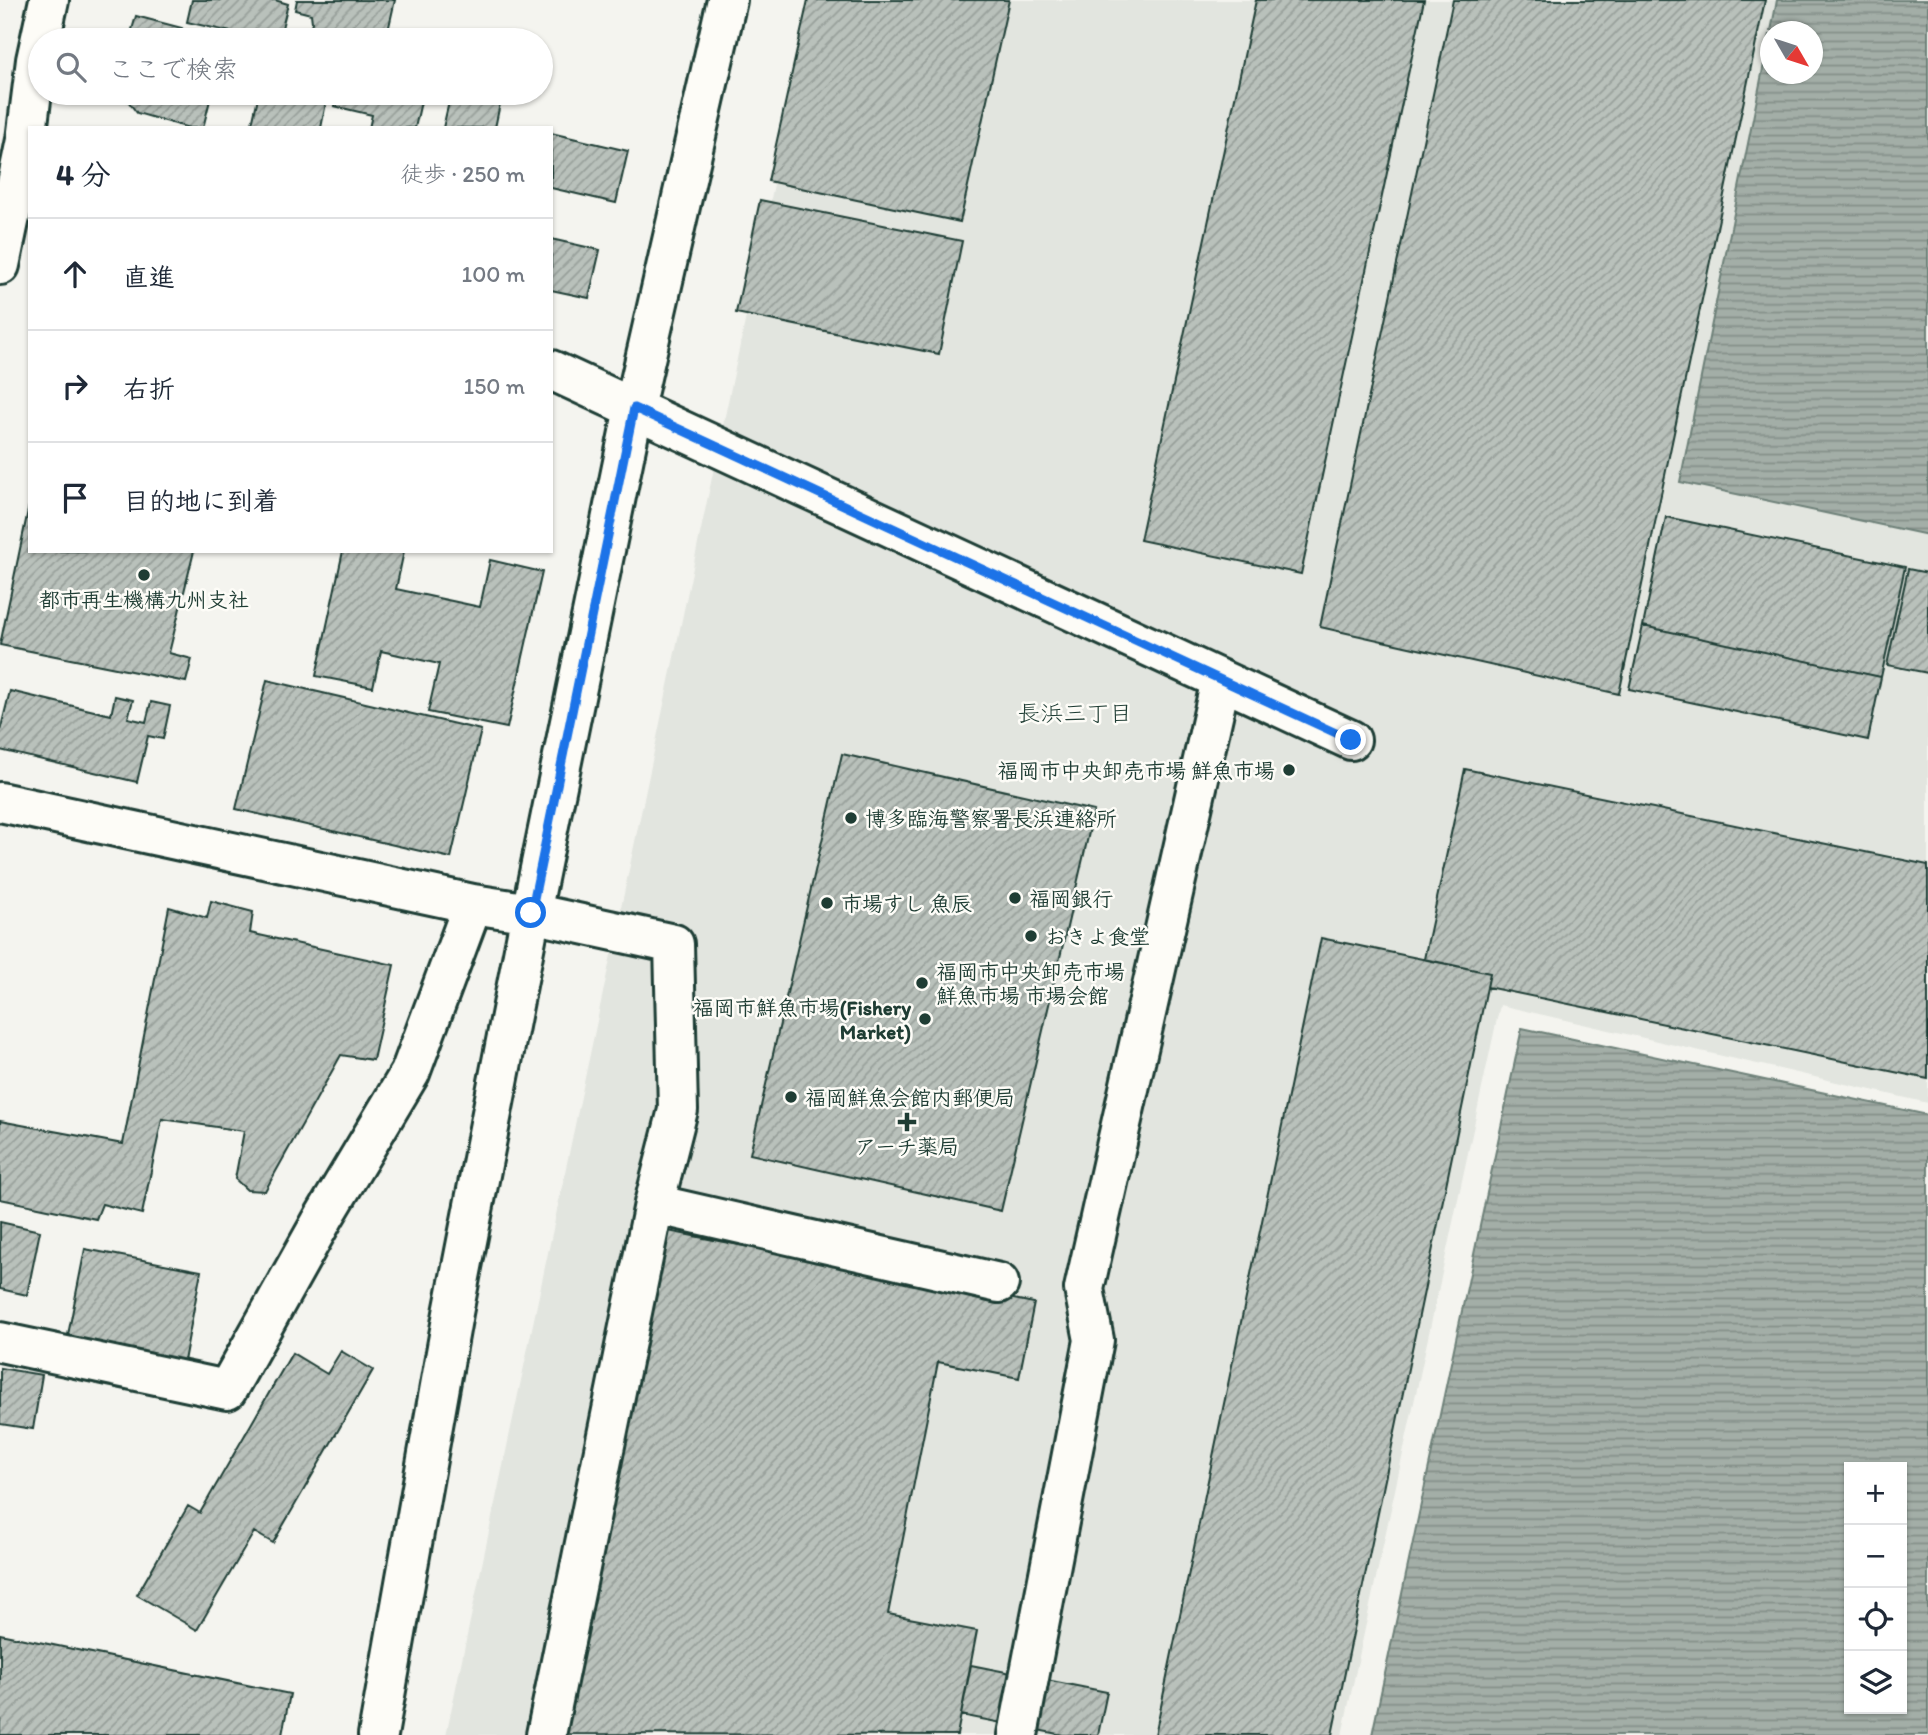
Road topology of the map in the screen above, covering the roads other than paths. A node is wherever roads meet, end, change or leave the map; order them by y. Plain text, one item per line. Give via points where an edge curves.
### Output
1 (49, 0) edge
2 (727, 0) edge
3 (43, 28) edge
4 (28, 94) edge
5 (18, 137) edge
6 (0, 265) edge
7 (553, 371) edge
8 (634, 408) junction
9 (1221, 680) junction
10 (1351, 740) dead end
11 (0, 802) edge
12 (473, 904) junction
13 (531, 913) junction
14 (654, 1204) junction
15 (999, 1283) dead end
16 (0, 1342) edge
17 (378, 1735) edge
18 (546, 1735) edge
19 (1018, 1735) edge

1 - 3 street
2 - 8 street
4 - 5 street
5 - 6 street
7 - 8 street
8 - 9 street
8 - 13 street
9 - 10 street
9 - 19 street via 1084,1289 1094,1340
11 - 12 street
12 - 13 street
12 - 16 street via 410,1073 227,1390
13 - 14 street via 674,944 678,1110
13 - 17 street
14 - 15 street
14 - 18 street

